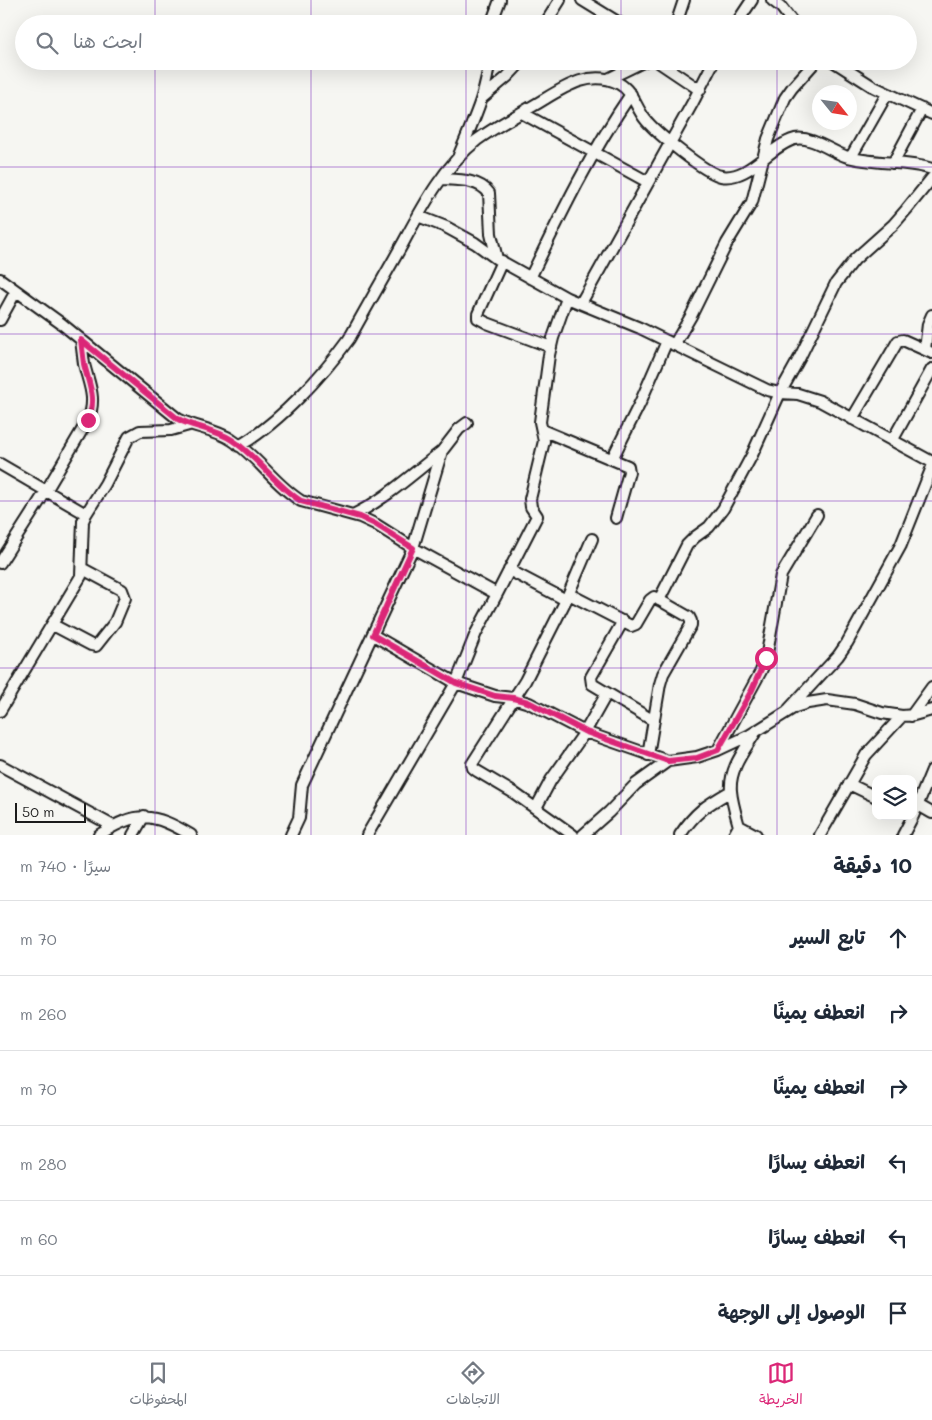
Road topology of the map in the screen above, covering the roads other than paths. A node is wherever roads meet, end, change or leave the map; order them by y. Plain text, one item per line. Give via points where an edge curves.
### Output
1 (500, 0) edge
2 (560, 0) edge
3 (582, 0) edge
4 (684, 0) edge
5 (752, 0) edge
6 (772, 0) edge
7 (494, 15) edge
8 (551, 15) edge
9 (606, 15) edge
10 (679, 15) edge
11 (742, 15) edge
12 (787, 15) edge
13 (488, 70) edge
14 (513, 70) edge
15 (626, 70) edge
16 (670, 70) edge
17 (710, 70) edge
18 (808, 70) edge
19 (848, 70) edge
20 (608, 79) junction
21 (700, 90) junction
22 (631, 94) junction
23 (887, 94) junction
24 (481, 99) junction
25 (922, 109) junction
26 (522, 113) junction
27 (932, 114) edge
28 (670, 142) junction
29 (593, 152) junction
30 (851, 157) junction
31 (458, 158) junction
32 (762, 158) junction
33 (893, 163) junction
34 (932, 169) edge
35 (932, 178) edge
36 (441, 179) junction
37 (648, 182) junction
38 (418, 216) junction
39 (499, 260) junction
40 (530, 278) junction
41 (0, 279) edge
42 (16, 291) junction
43 (567, 298) junction
44 (581, 304) junction
45 (932, 315) edge
46 (0, 320) edge
47 (81, 340) junction
48 (671, 343) junction
49 (551, 347) junction
50 (929, 352) edge
51 (932, 369) edge
52 (780, 393) junction
53 (852, 419) junction
54 (467, 423) dead end
55 (189, 425) junction
56 (542, 430) junction
57 (892, 441) junction
58 (239, 446) junction
59 (442, 451) junction
60 (612, 459) junction
61 (932, 462) edge
62 (0, 464) edge
63 (932, 466) edge
64 (46, 491) junction
65 (86, 514) junction
66 (353, 515) junction
67 (817, 515) dead end
68 (616, 518) dead end
69 (592, 539) dead end
70 (413, 548) junction
71 (0, 563) edge
72 (83, 569) junction
73 (509, 570) junction
74 (497, 594) junction
75 (567, 597) junction
76 (659, 600) junction
77 (622, 622) junction
78 (53, 625) junction
79 (373, 635) junction
80 (456, 683) junction
81 (932, 687) edge
82 (607, 693) junction
83 (513, 698) junction
84 (932, 710) edge
85 (0, 712) edge
86 (787, 712) junction
87 (907, 716) junction
88 (654, 721) junction
89 (756, 730) junction
90 (586, 732) junction
91 (718, 750) junction
92 (648, 755) junction
93 (668, 761) junction
94 (0, 765) edge
95 (932, 770) edge
96 (849, 784) junction
97 (731, 791) junction
98 (872, 795) edge
99 (918, 804) joint
100 (536, 808) junction
101 (932, 813) edge
102 (144, 816) junction
103 (911, 820) edge
104 (113, 826) junction
105 (737, 830) edge
106 (99, 835) edge
107 (133, 835) edge
108 (191, 835) edge
109 (291, 835) edge
110 (367, 835) edge
111 (573, 835) edge
112 (583, 835) edge
113 (680, 835) edge
114 (756, 835) edge
115 (820, 835) edge
116 (903, 835) edge

1 - 7 street
2 - 8 street
3 - 9 street
4 - 10 street
5 - 11 street
6 - 12 street
13 - 24 street
14 - 24 street
15 - 20 street
16 - 21 street
17 - 21 street
18 - 32 street via 785,98
19 - 23 street
20 - 22 street
20 - 26 street via 581,80
21 - 28 street
22 - 28 street via 644,118
22 - 29 street
23 - 25 street
23 - 30 street
24 - 31 street
25 - 27 street
25 - 33 street
26 - 29 street
26 - 31 street via 478,140
28 - 32 street via 708,172 721,176 744,173
28 - 37 street
29 - 37 street
29 - 40 street
30 - 32 street via 799,139
30 - 33 street
31 - 36 street
32 - 48 street via 752,202 727,243 691,316
33 - 34 street via 917,164
35 - 52 street via 897,220 844,271
36 - 38 street
36 - 39 street via 473,182 486,188 491,200 491,234
37 - 44 street
38 - 39 street via 446,227
38 - 58 street via 335,358 262,432
39 - 40 street
39 - 49 street via 478,318
40 - 43 street
41 - 42 street
42 - 46 street
42 - 47 street
43 - 44 street
43 - 49 street
44 - 48 street
45 - 50 street via 928,324
47 - 55 street
47 - 64 street via 93,398 92,409
48 - 52 street via 767,390
48 - 60 street
49 - 56 street via 540,422
50 - 53 street via 898,341
51 - 57 street
52 - 53 street via 808,397
52 - 76 street via 723,509 709,528 687,545
53 - 57 street
54 - 59 street
55 - 58 street via 218,434
55 - 65 street via 171,430 140,431 128,437
56 - 60 street
56 - 73 street via 544,441 530,499 537,516
57 - 61 street
58 - 66 street via 301,501
59 - 66 street via 385,497
59 - 70 street
60 - 68 street via 630,469
62 - 64 street
63 - 86 street via 901,545 847,642
64 - 65 street
64 - 71 street
65 - 72 street
66 - 70 street via 375,524
67 - 91 street via 782,575 766,658
69 - 75 street
70 - 74 street
70 - 79 street
72 - 78 street
72 - 78 street via 122,590 125,598 118,617 96,646
73 - 74 street
73 - 75 street
74 - 80 street via 476,633
75 - 77 street
75 - 83 street via 525,681
76 - 77 street via 652,598 634,626
76 - 88 street via 689,617 691,626 663,674
77 - 82 street via 592,676 592,684
78 - 85 street
79 - 80 street
79 - 109 street via 302,785 299,818
80 - 83 street via 495,696
80 - 110 street
81 - 87 street
82 - 88 street
82 - 90 street
83 - 90 street via 528,702
83 - 100 street via 472,764 477,772
84 - 87 street
86 - 87 street via 808,703 827,700
86 - 89 street
87 - 96 street via 866,755
88 - 92 street
89 - 91 street
89 - 97 street via 736,765
90 - 92 street
90 - 100 street via 551,780
91 - 93 street via 697,758
92 - 93 street
93 - 112 street via 636,784
94 - 104 street
95 - 99 street
96 - 98 street
96 - 115 street
97 - 105 street
97 - 113 street via 695,814
99 - 101 street
100 - 111 street
102 - 104 street
102 - 107 street
102 - 108 street
103 - 116 street
104 - 106 street
105 - 114 street

